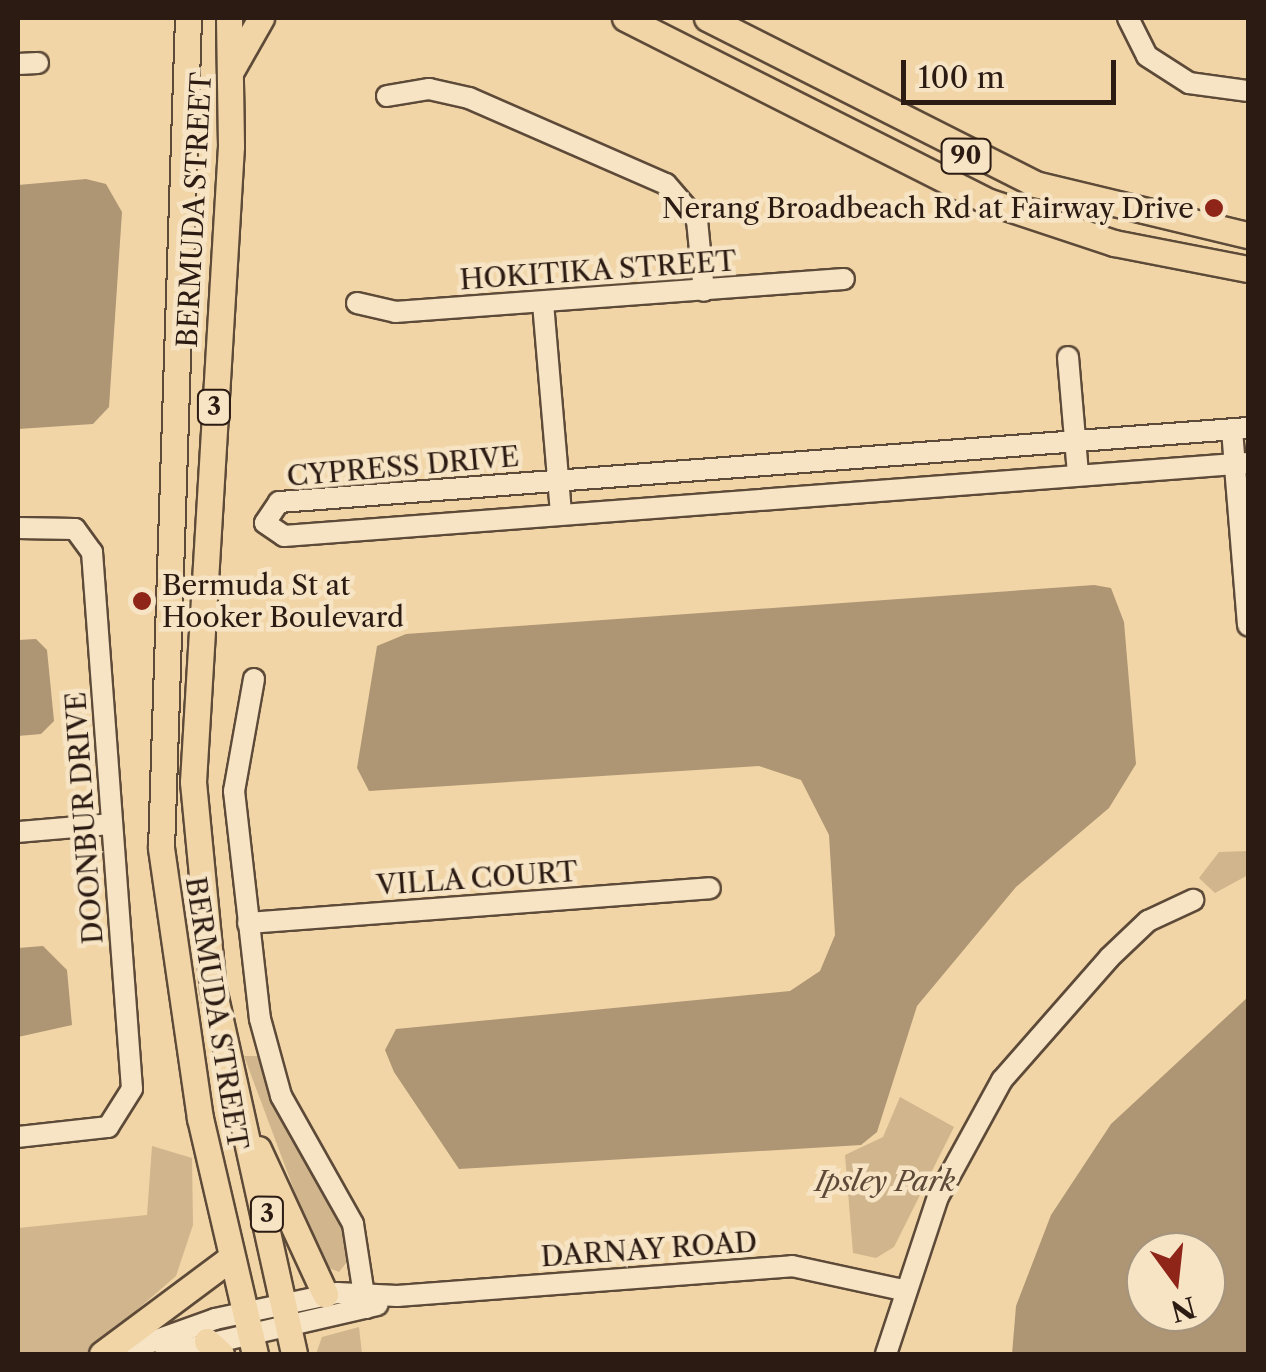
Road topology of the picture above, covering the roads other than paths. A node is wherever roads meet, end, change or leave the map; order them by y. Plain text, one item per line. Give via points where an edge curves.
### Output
1 (188, 18) edge
2 (229, 18) edge
3 (261, 18) edge
4 (707, 18) edge
5 (1128, 18) edge
6 (633, 20) edge
7 (232, 69) junction
8 (1248, 91) edge
9 (387, 96) dead end
10 (1248, 234) edge
11 (1248, 269) edge
12 (844, 279) dead end
13 (704, 290) junction
14 (358, 303) dead end
15 (543, 303) junction
16 (1068, 357) dead end
17 (1240, 429) edge
18 (1075, 440) junction
19 (1242, 463) edge
20 (1078, 474) junction
21 (558, 480) junction
22 (561, 514) junction
23 (18, 528) edge
24 (1248, 625) edge
25 (254, 680) dead end
26 (112, 824) junction
27 (18, 832) edge
28 (710, 888) dead end
29 (1193, 900) dead end
30 (248, 923) junction
31 (246, 1127) junction
32 (18, 1137) edge
33 (230, 1258) junction
34 (903, 1290) junction
35 (325, 1294) junction
36 (365, 1300) junction
37 (287, 1313) junction
38 (249, 1333) edge
39 (214, 1348) edge
40 (102, 1354) edge
41 (118, 1354) edge
42 (165, 1354) edge
43 (294, 1354) edge
44 (886, 1354) edge

1 - 33 main road, BERMUDA STREET / 3 via 160,806 176,984
2 - 7 main road, BERMUDA STREET / 3
3 - 7 main road
4 - 10 main road, 90 via 1034,184
5 - 8 street via 1147,56 1188,83
6 - 11 main road, 90 via 1008,209
7 - 31 main road, BERMUDA STREET / 3 via 193,782 206,945
9 - 13 street via 429,89 470,98 666,184 697,220
12 - 13 street, HOKITIKA STREET
13 - 15 street, HOKITIKA STREET
14 - 15 street, HOKITIKA STREET via 395,312
15 - 21 street
16 - 18 street
17 - 18 street, CYPRESS DRIVE
17 - 19 street
18 - 20 street
18 - 21 street, CYPRESS DRIVE
19 - 20 street, CYPRESS DRIVE
19 - 24 street
20 - 22 street, CYPRESS DRIVE
21 - 22 street
21 - 22 street, CYPRESS DRIVE via 279,502 264,522 284,536
23 - 26 street, DOONBUR DRIVE via 75,530 92,552
25 - 30 street via 234,791
26 - 27 street
26 - 32 street, DOONBUR DRIVE via 128,1108 96,1130
28 - 30 street, VILLA COURT
29 - 34 street via 1148,922 1109,958 1002,1080 938,1196
30 - 36 street via 272,1070 353,1224
31 - 35 main road
31 - 37 main road, BERMUDA STREET / 3
33 - 38 main road, BERMUDA STREET / 3
33 - 40 main road
34 - 36 street, DARNAY ROAD via 792,1266
34 - 44 street
35 - 36 street, DARNAY ROAD
35 - 37 street, DARNAY ROAD
36 - 37 street, DARNAY ROAD
37 - 38 street
37 - 43 main road, BERMUDA STREET / 3
38 - 39 street
38 - 41 street
39 - 42 street

